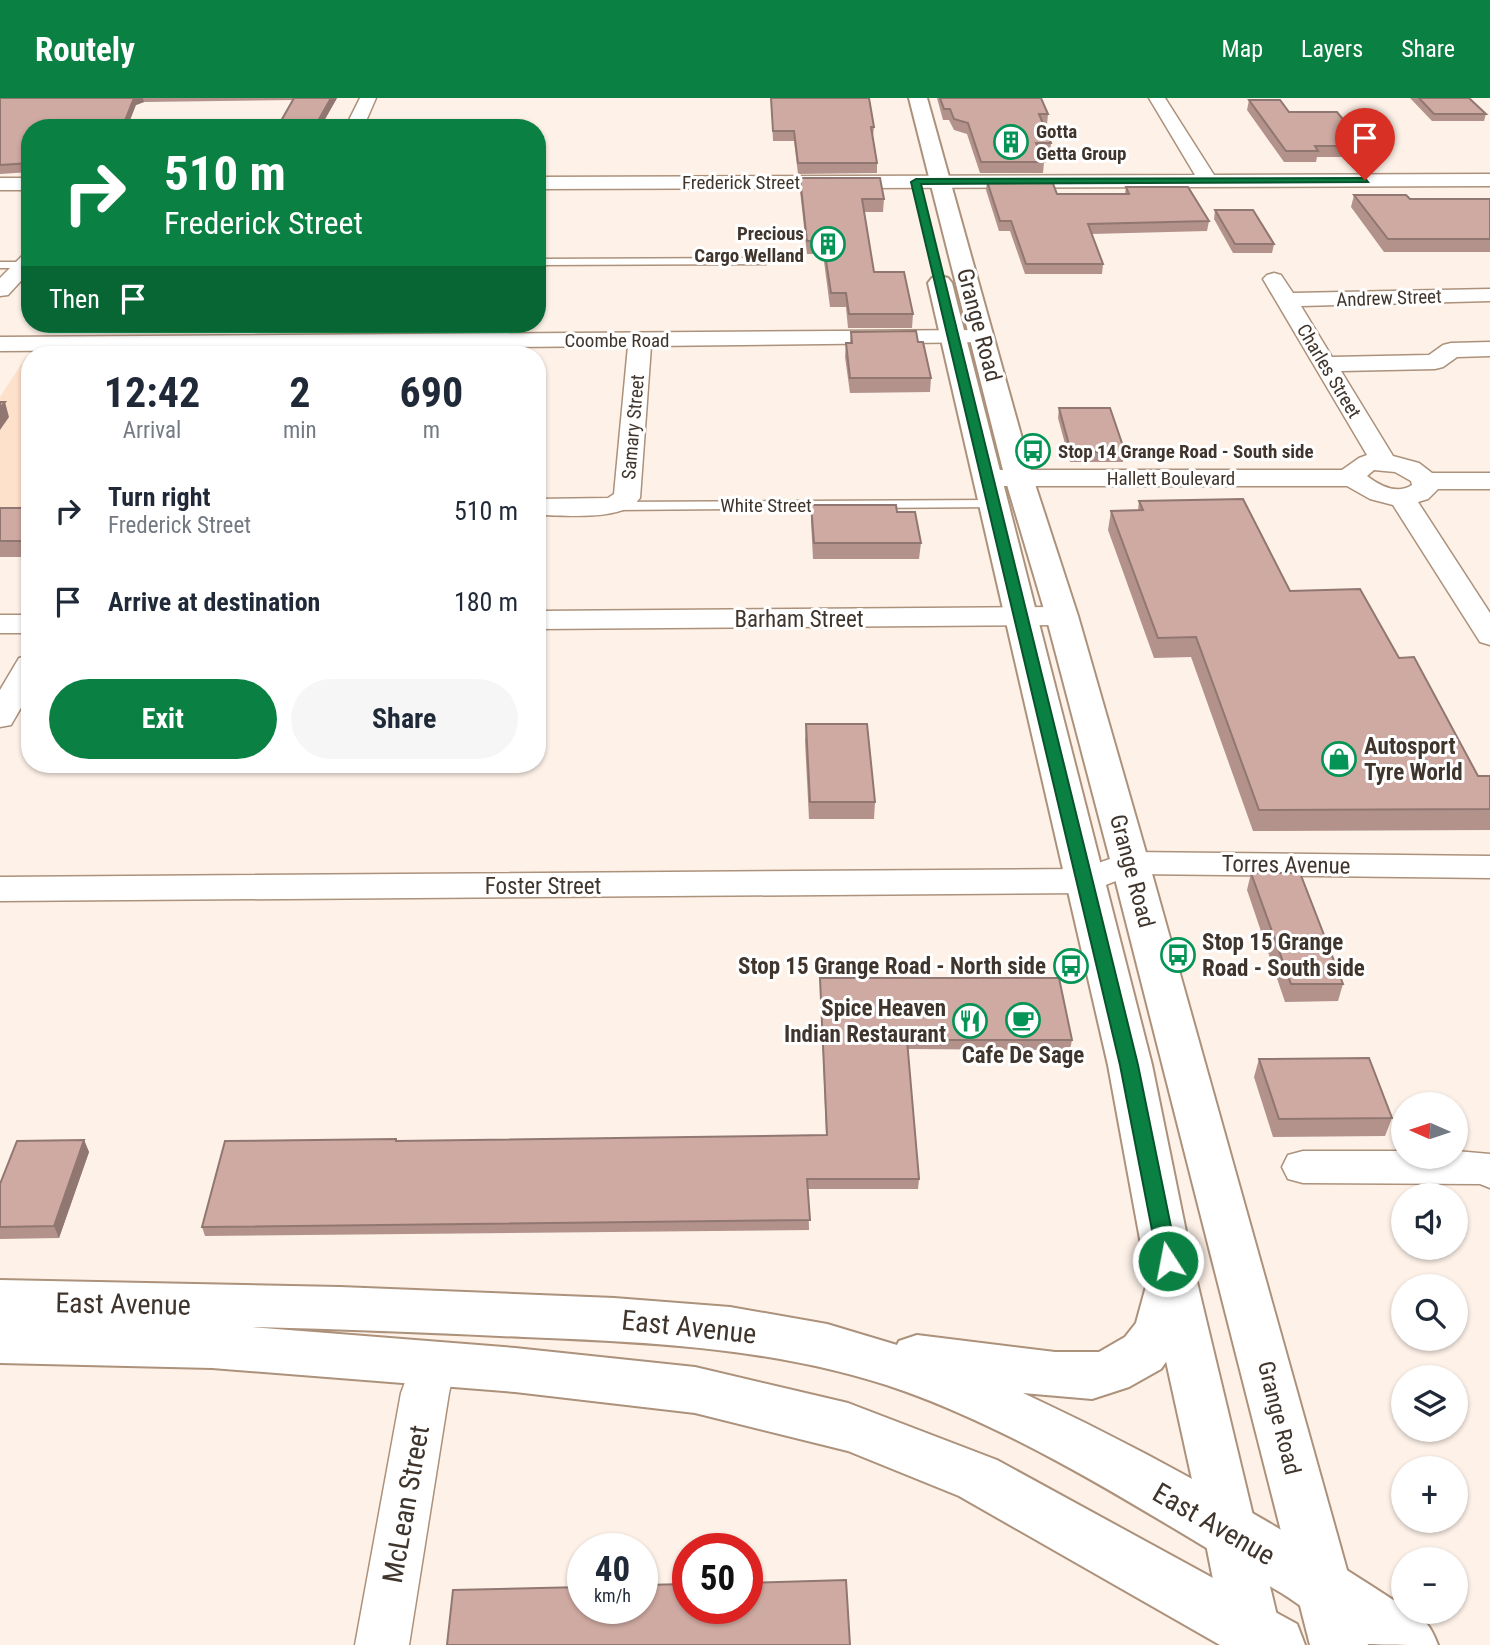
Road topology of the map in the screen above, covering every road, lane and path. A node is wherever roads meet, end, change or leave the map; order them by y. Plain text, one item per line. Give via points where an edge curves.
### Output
1 (368, 98) edge
2 (918, 98) edge
3 (1157, 98) edge
4 (358, 119) edge
5 (911, 159) dead end
6 (1490, 180) edge
7 (1208, 181) junction
8 (916, 182) junction
9 (941, 182) junction
10 (546, 183) edge
11 (0, 184) edge
12 (21, 184) edge
13 (922, 208) dead end
14 (934, 260) dead end
15 (766, 261) dead end
16 (546, 262) edge
17 (21, 263) edge
18 (0, 265) edge
19 (21, 269) edge
20 (1274, 279) dead end
21 (0, 290) edge
22 (1490, 295) edge
23 (1288, 300) junction
24 (954, 337) junction
25 (981, 337) junction
26 (640, 340) junction
27 (0, 344) edge
28 (123, 346) edge
29 (418, 346) edge
30 (1490, 349) edge
31 (1324, 363) junction
32 (1384, 463) junction
33 (1019, 478) junction
34 (1354, 478) junction
35 (1426, 481) junction
36 (1490, 481) edge
37 (991, 491) junction
38 (1401, 497) junction
39 (613, 506) junction
40 (546, 507) edge
41 (1062, 616) junction
42 (1020, 617) junction
43 (546, 620) edge
44 (0, 624) edge
45 (21, 624) edge
46 (1487, 628) edge
47 (21, 680) edge
48 (0, 718) edge
49 (1130, 863) junction
50 (1490, 867) edge
51 (1085, 881) junction
52 (0, 890) edge
53 (1303, 1167) dead end
54 (1490, 1171) edge
55 (1172, 1279) junction
56 (0, 1301) edge
57 (0, 1341) edge
58 (845, 1351) junction
59 (433, 1364) junction
60 (1235, 1552) junction
61 (1332, 1622) edge
62 (1261, 1641) edge
63 (382, 1645) edge
64 (1409, 1645) edge

1 - 4 street
2 - 9 main road, Grange Road
3 - 7 street
5 - 8 main road
6 - 7 street, Frederick Street
7 - 9 street, Frederick Street
8 - 9 street, Frederick Street
8 - 10 street, Frederick Street
8 - 13 main road
9 - 25 main road, Grange Road
11 - 12 street
14 - 24 main road, Grange Road
15 - 16 lane
17 - 18 lane
19 - 21 street
20 - 23 street, Charles Street
22 - 23 street, Andrew Street
23 - 31 street, Charles Street
24 - 25 street, Coombe Road
24 - 26 street, Coombe Road
24 - 37 main road, Grange Road
25 - 33 main road, Grange Road
26 - 29 street, Coombe Road
26 - 39 street, Samary Street via 627,498
27 - 28 street, Coombe Road
30 - 31 street via 1451,350 1435,362
31 - 32 street, Charles Street
32 - 34 street via 1359,467
32 - 35 street via 1410,468
33 - 34 street, Hallett Boulevard
33 - 37 street, Hallett Boulevard
33 - 41 main road, Grange Road
34 - 38 street via 1372,492
35 - 36 street
35 - 38 street via 1423,491
37 - 39 lane, White Street
37 - 42 main road, Grange Road
38 - 46 street
39 - 40 street, White Street
41 - 42 street, Barham Street
41 - 49 main road, Grange Road
42 - 43 street, Barham Street
42 - 51 main road, Grange Road
44 - 45 street
47 - 48 street
49 - 50 street, Torres Avenue
49 - 51 street, Torres Avenue
49 - 61 main road, Grange Road
51 - 52 street, Foster Street
51 - 55 main road, Grange Road via 1129,1065
53 - 54 street
55 - 58 main road via 1163,1319 1143,1353 1092,1376
55 - 60 main road, Grange Road
56 - 58 main road, East Avenue via 614,1319 730,1329
57 - 59 main road, East Avenue via 212,1346
58 - 60 main road, East Avenue via 971,1394 1152,1487
59 - 62 main road, East Avenue via 695,1390 848,1427 978,1478
59 - 63 street, McLean Street
60 - 61 main road, East Avenue
60 - 62 main road, Grange Road
61 - 64 main road, East Avenue

